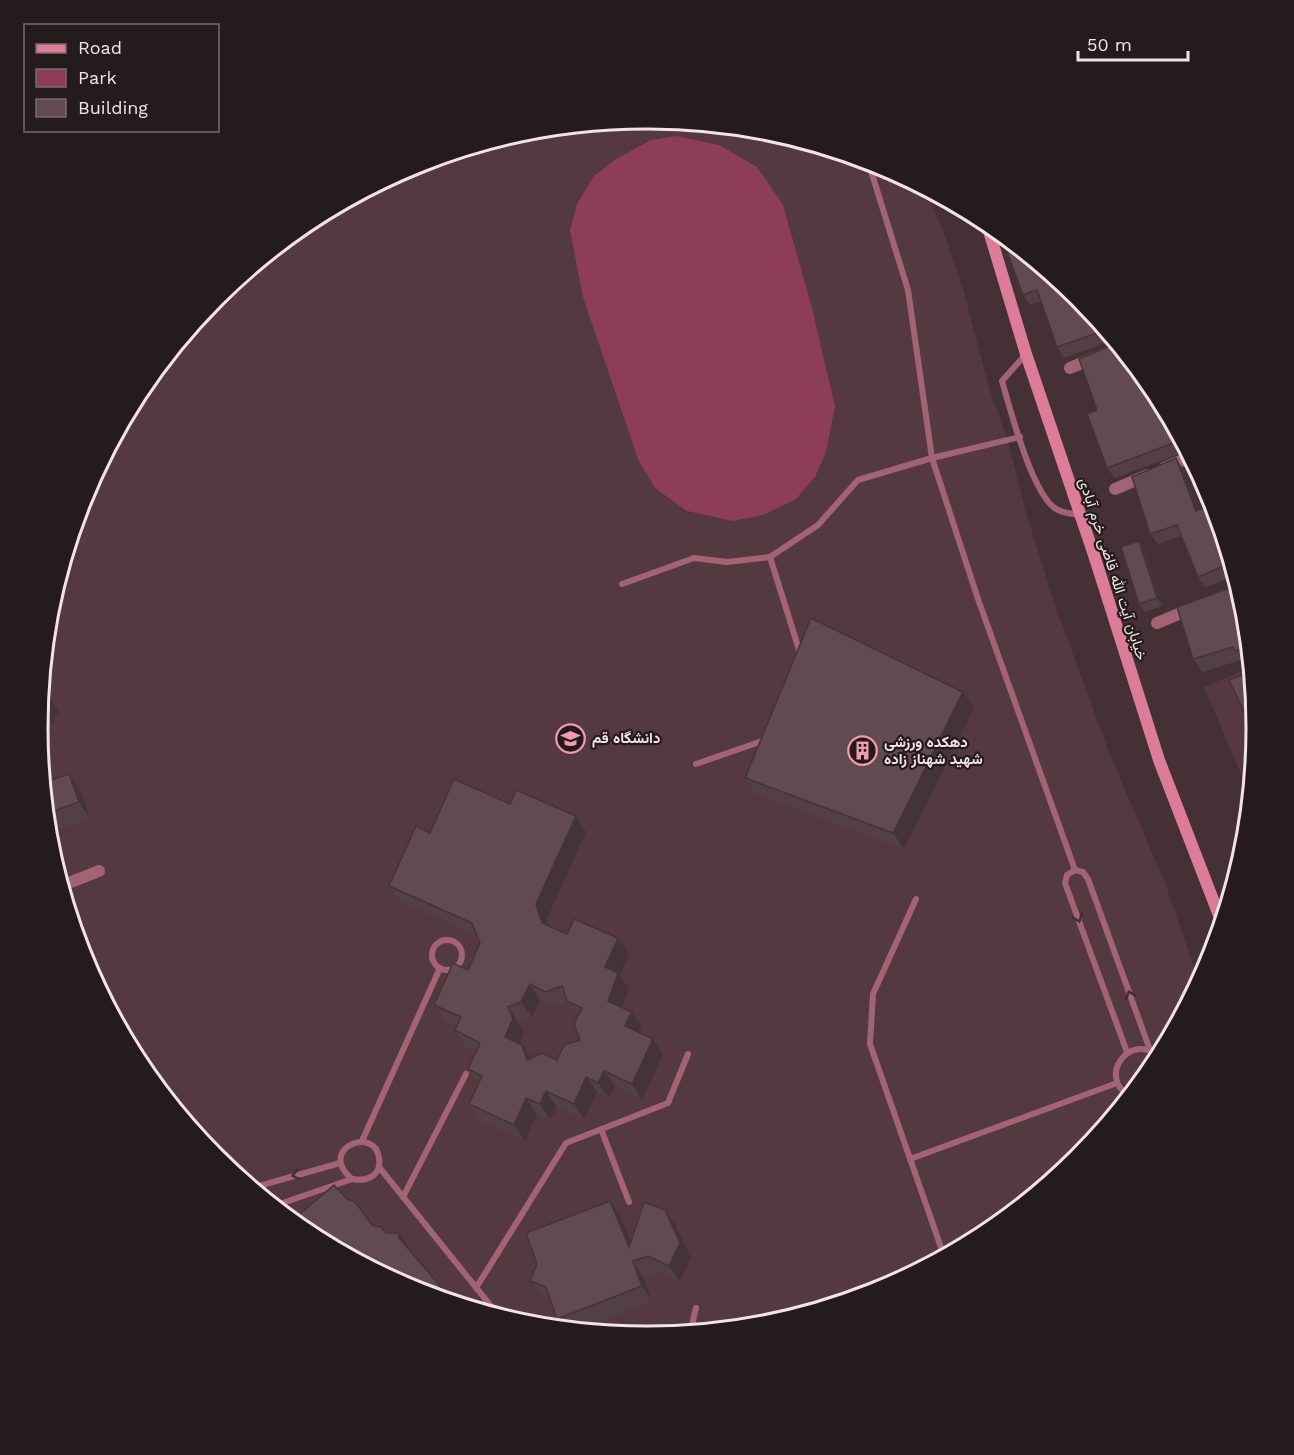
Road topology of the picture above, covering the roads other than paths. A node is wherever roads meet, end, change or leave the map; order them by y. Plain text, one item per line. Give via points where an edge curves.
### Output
1 (871, 172) edge
2 (991, 237) edge
3 (1110, 351) edge
4 (1026, 354) junction
5 (1070, 368) dead end
6 (1020, 437) junction
7 (932, 458) junction
8 (1183, 460) edge
9 (1114, 489) dead end
10 (1080, 515) junction
11 (770, 556) junction
12 (622, 584) dead end
13 (1208, 602) edge
14 (1157, 623) dead end
15 (797, 661) edge
16 (769, 732) edge
17 (696, 764) dead end
18 (1075, 870) junction
19 (99, 871) dead end
20 (68, 883) edge
21 (916, 899) dead end
22 (1217, 910) edge
23 (440, 969) junction
24 (1150, 1050) joint
25 (1127, 1052) junction
26 (688, 1054) dead end
27 (466, 1074) edge
28 (1117, 1083) junction
29 (1123, 1090) edge
30 (601, 1129) junction
31 (362, 1141) junction
32 (910, 1159) junction
33 (340, 1163) junction
34 (379, 1167) junction
35 (352, 1179) junction
36 (261, 1185) edge
37 (403, 1197) junction
38 (629, 1202) dead end
39 (282, 1203) edge
40 (941, 1249) edge
41 (476, 1288) junction
42 (490, 1306) edge
43 (696, 1308) dead end
44 (692, 1324) edge

1 - 7 lane via 908,290
2 - 4 main road, خیابان آیت الله قاضی خرم آبادی
3 - 5 street
4 - 6 lane via 1002,381
4 - 10 main road, خیابان آیت الله قاضی خرم آبادی
6 - 7 lane
6 - 10 lane via 1036,488 1056,510
7 - 11 lane via 858,480 818,525
7 - 18 lane
8 - 9 street
10 - 22 main road, خیابان آیت الله قاضی خرم آبادی via 1159,760
11 - 12 lane via 726,562 694,558
11 - 15 lane via 801,651
13 - 14 street
16 - 17 lane via 765,742
24 -> 18 lane via 1088,879
18 -> 25 lane via 1067,875 1065,883
19 - 20 street
21 - 32 lane via 873,994 870,1017 870,1044
23 - 23 lane via 454,968 461,960 461,951 451,941 441,941 434,948 432,957
23 - 31 lane
24 - 25 lane via 1138,1048
25 - 28 lane via 1116,1066
26 - 30 lane via 668,1103
27 - 37 lane
28 - 29 lane
28 - 32 lane
30 - 38 lane
30 - 41 lane via 566,1143
31 - 33 lane via 346,1147
31 - 34 lane via 373,1146 380,1156
32 - 40 lane
33 - 35 lane
33 -> 36 lane
34 - 35 lane via 373,1177 363,1181
34 - 37 lane
35 - 39 lane
37 - 41 lane
41 - 42 lane
43 - 44 lane

